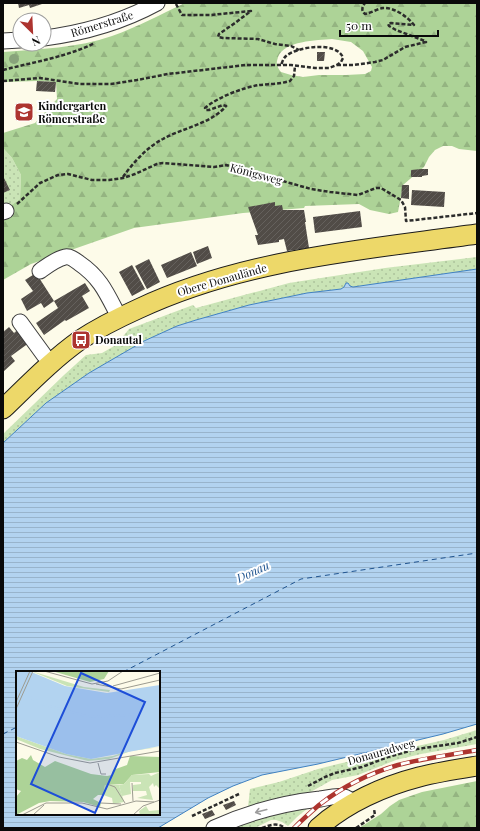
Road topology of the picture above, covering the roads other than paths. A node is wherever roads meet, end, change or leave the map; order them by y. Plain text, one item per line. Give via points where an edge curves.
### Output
1 (157, 3) edge
2 (52, 37) edge
3 (477, 234) edge
4 (40, 271) dead end
5 (119, 317) junction
6 (20, 322) dead end
7 (52, 363) junction
8 (3, 409) edge
9 (477, 766) edge
10 (355, 803) junction
11 (223, 826) edge
12 (320, 826) edge

1 - 2 street, Römerstraße via 107,25
3 - 5 main road, Obere Donaulände via 308,258 248,271 187,289
4 - 5 street via 65,257 75,260 102,284
5 - 7 main road, Obere Donaulände via 81,340
6 - 7 street
7 - 8 main road, Obere Donaulände
9 - 10 main road via 419,777
10 -> 11 street via 340,797 314,799 262,810
10 - 12 main road

